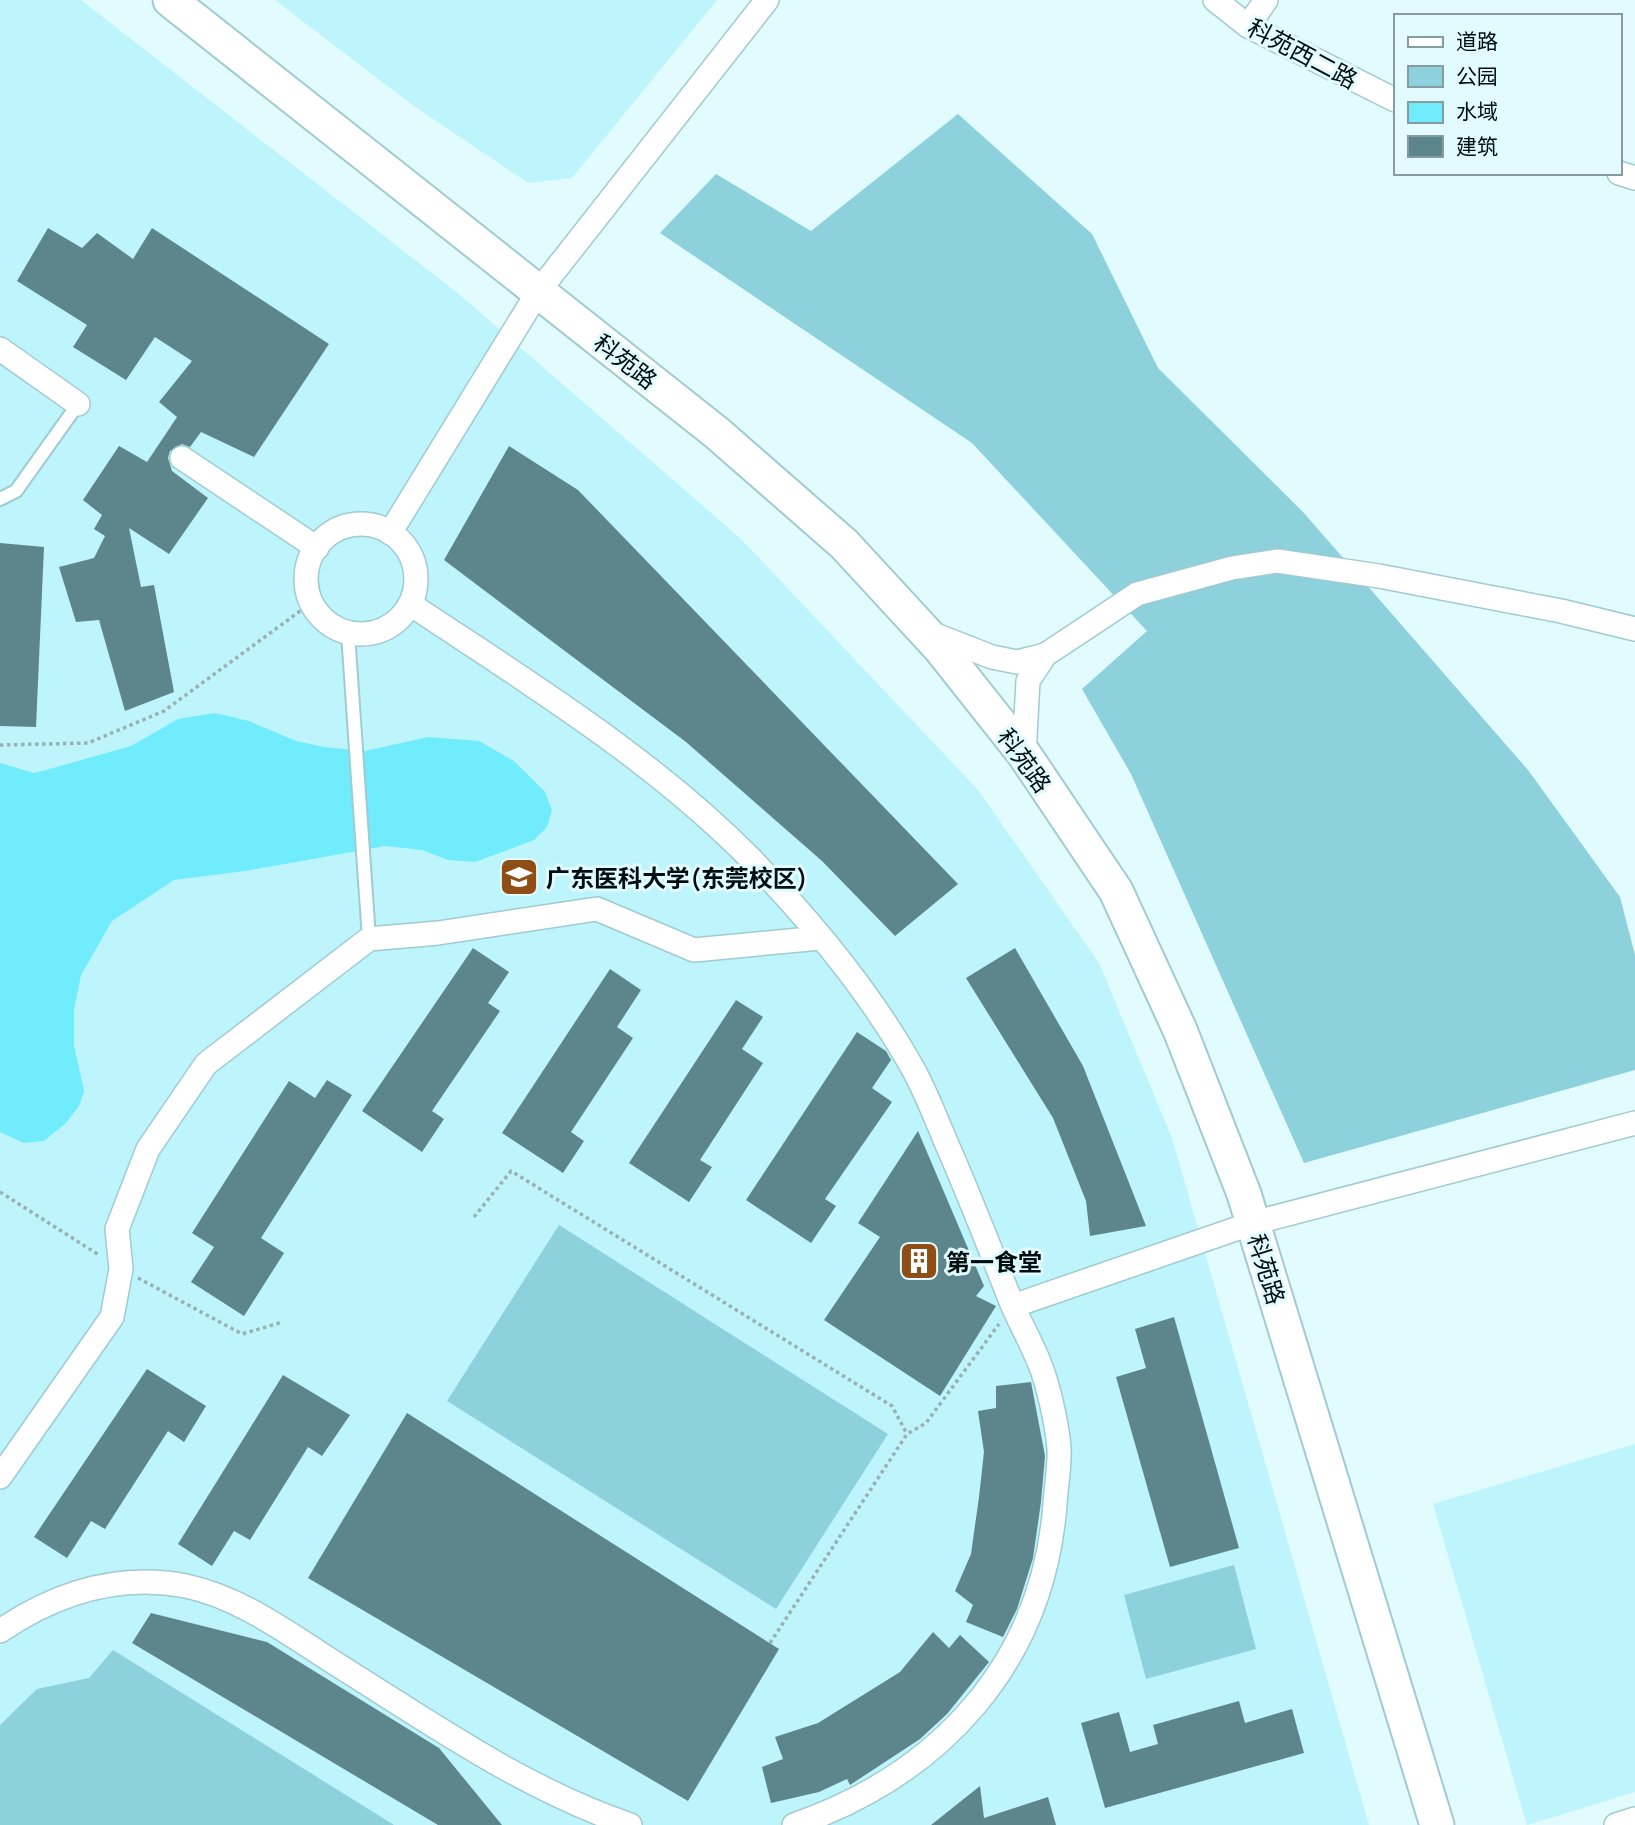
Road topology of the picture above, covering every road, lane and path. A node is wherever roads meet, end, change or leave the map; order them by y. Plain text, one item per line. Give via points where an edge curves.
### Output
1 (170, 0) edge
2 (767, 0) edge
3 (1215, 0) edge
4 (1266, 0) edge
5 (1248, 26) junction
6 (1394, 99) edge
7 (538, 292) junction
8 (0, 349) edge
9 (78, 404) joint
10 (182, 458) dead end
11 (0, 499) edge
12 (390, 533) junction
13 (317, 548) junction
14 (311, 603) junction
15 (410, 604) junction
16 (1635, 629) edge
17 (925, 631) junction
18 (348, 633) junction
19 (1045, 655) junction
20 (0, 745) edge
21 (1024, 754) junction
22 (820, 938) junction
23 (369, 939) junction
24 (1635, 1123) edge
25 (474, 1217) dead end
26 (1253, 1223) junction
27 (1013, 1306) junction
28 (906, 1434) junction
29 (0, 1477) edge
30 (0, 1631) edge
31 (770, 1643) dead end
32 (1635, 1819) edge
33 (630, 1825) edge
34 (794, 1825) edge
35 (1437, 1825) edge
36 (1616, 1825) edge

1 - 7 street, 科苑路
2 - 7 street
3 - 5 street, 科苑西二路
4 - 5 street
5 - 6 street, 科苑西二路
7 - 12 street
7 - 17 street, 科苑路 via 717,433 844,544
8 - 9 street
9 - 11 lane via 16,491
10 - 13 street
12 - 13 street via 366,524 343,527 324,537
12 - 15 street via 412,559 415,585
13 - 14 street via 305,577
14 - 18 street via 324,621
14 - 20 path via 164,711 88,743
15 - 18 street via 390,626 373,633
15 - 22 street via 599,730 680,793 750,859
16 - 19 street via 1379,576 1277,561 1231,568 1137,594
17 - 19 street via 1017,662
17 - 21 street, 科苑路
18 - 23 lane
19 - 21 street via 1028,681
21 - 26 street, 科苑路 via 1116,891 1181,1030
22 - 23 street via 694,950 597,909
22 - 27 street via 885,1022 914,1070
23 - 29 street via 206,1064 148,1149 117,1229 121,1269 112,1317
24 - 26 street
25 - 28 path via 510,1171 892,1406
26 - 27 street
26 - 35 street, 科苑路
27 - 28 path via 926,1423
27 - 34 street via 1041,1365 1059,1448 1048,1564 1032,1606 991,1688 961,1724 893,1779
28 - 31 path
30 - 33 street via 61,1596 104,1585 186,1587 227,1600 272,1624 499,1767
32 - 36 street

